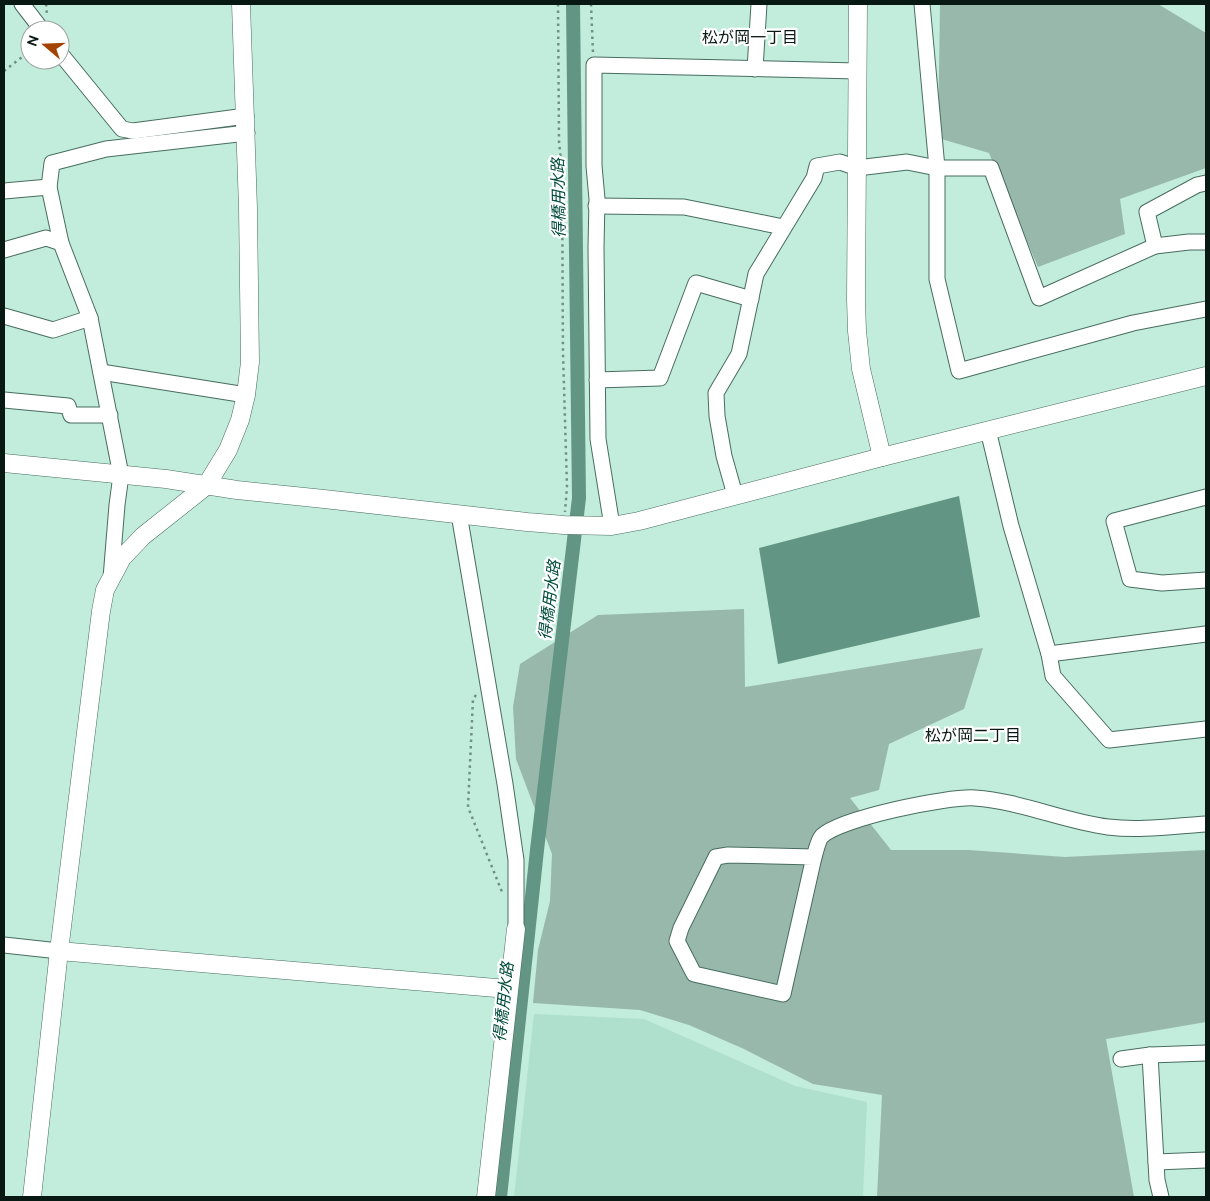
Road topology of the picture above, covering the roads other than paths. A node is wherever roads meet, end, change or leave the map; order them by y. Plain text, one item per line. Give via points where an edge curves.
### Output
1 (22, 4) edge
2 (241, 4) edge
3 (759, 4) edge
4 (858, 4) edge
5 (922, 4) edge
6 (34, 20) edge
7 (70, 65) edge
8 (754, 68) junction
9 (858, 71) junction
10 (246, 124) junction
11 (857, 168) junction
12 (937, 168) junction
13 (1206, 183) edge
14 (49, 187) junction
15 (4, 191) edge
16 (596, 206) junction
17 (783, 227) junction
18 (1206, 242) edge
19 (61, 243) junction
20 (1155, 246) junction
21 (4, 250) edge
22 (751, 299) junction
23 (1206, 309) edge
24 (4, 316) edge
25 (90, 318) junction
26 (101, 372) junction
27 (1206, 376) edge
28 (597, 380) junction
29 (246, 395) junction
30 (4, 400) edge
31 (110, 415) junction
32 (988, 430) junction
33 (882, 457) junction
34 (4, 463) edge
35 (121, 475) junction
36 (206, 486) junction
37 (735, 496) junction
38 (1206, 498) edge
39 (459, 514) junction
40 (612, 526) junction
41 (111, 578) junction
42 (1206, 580) edge
43 (1206, 634) edge
44 (1049, 654) junction
45 (1206, 729) edge
46 (1206, 824) edge
47 (814, 857) junction
48 (516, 929) joint
49 (4, 945) edge
50 (59, 951) junction
51 (508, 989) junction
52 (1206, 1054) edge
53 (1150, 1055) junction
54 (1121, 1059) dead end
55 (1206, 1160) edge
56 (1156, 1162) junction
57 (32, 1197) edge
58 (486, 1197) edge
59 (1160, 1197) edge

1 - 6 street
2 - 10 street
3 - 8 street
4 - 9 street
5 - 12 street
7 - 10 street via 122,130
8 - 9 street
8 - 16 street via 594,64
9 - 11 street
10 - 14 street via 106,149 52,163
10 - 29 street via 250,362
11 - 12 street via 907,162
11 - 17 street via 840,162 817,166 814,178
11 - 33 street via 858,348
12 - 20 street via 990,168 1039,298
12 - 23 street via 937,279 959,371 1132,323
13 - 20 street via 1146,212
14 - 15 street
14 - 19 street
16 - 17 street via 684,207
16 - 28 street
17 - 22 street via 756,274
18 - 20 street
19 - 21 street via 46,238
19 - 25 street
22 - 28 street via 696,283 660,378
22 - 37 street via 739,354 716,393 724,456
24 - 25 street via 53,330
25 - 26 street
26 - 29 street
26 - 31 street
27 - 32 street
28 - 40 street via 598,439
29 - 36 street via 228,450
30 - 31 street via 68,406 71,415
31 - 35 street
32 - 33 street
32 - 44 street via 1011,526
33 - 37 street
34 - 35 street
35 - 36 street
35 - 41 street
36 - 39 street
36 - 41 street via 143,536 122,558
37 - 40 street
38 - 42 street via 1114,522 1130,579 1162,583
39 - 40 street via 567,525
39 - 48 street via 506,784 516,860
41 - 50 street via 101,610
43 - 44 street
44 - 45 street via 1053,676 1109,740
46 - 47 street via 1109,827 999,802 952,799 838,826 821,837
47 - 47 street via 783,994 694,974 677,941 716,857
48 - 51 street
49 - 50 street
50 - 51 street
50 - 57 street
51 - 58 street
52 - 53 street
53 - 54 street
53 - 56 street
55 - 56 street
56 - 59 street

